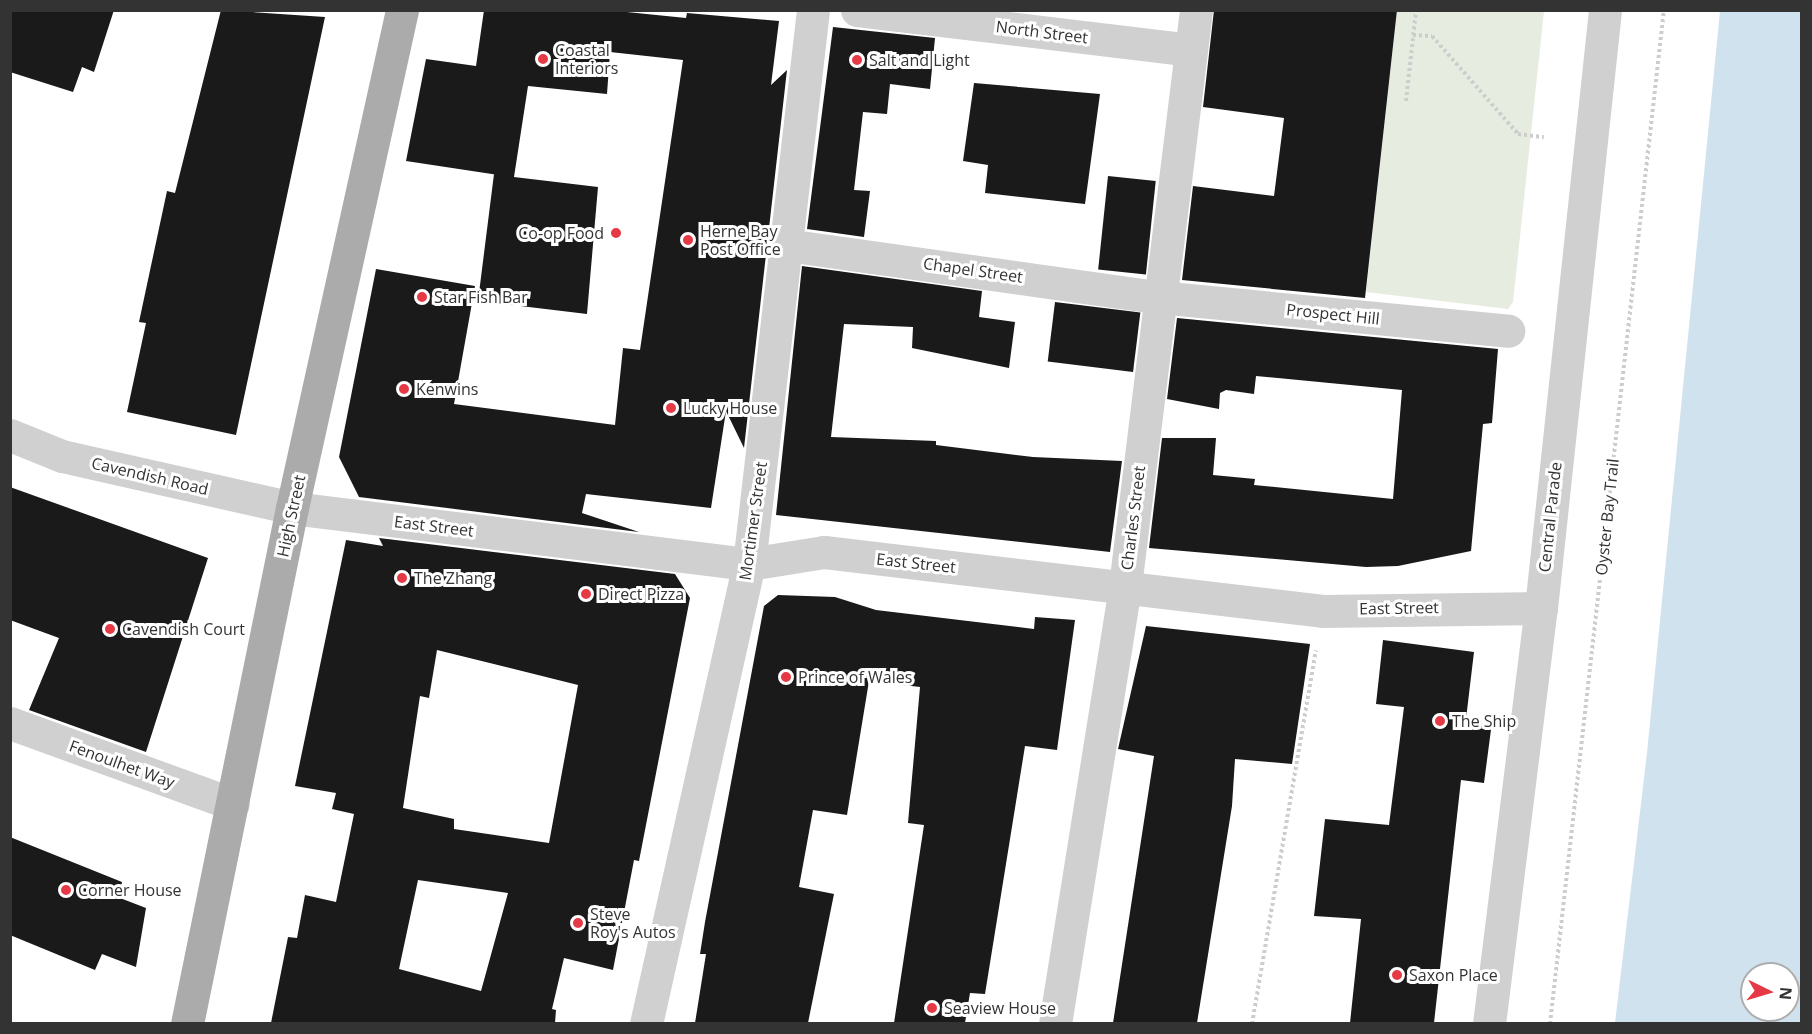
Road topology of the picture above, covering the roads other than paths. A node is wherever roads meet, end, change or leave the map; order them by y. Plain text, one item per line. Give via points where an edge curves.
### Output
1 (402, 10) edge
2 (813, 10) edge
3 (856, 10) edge
4 (1196, 10) edge
5 (1605, 10) edge
6 (1191, 50) junction
7 (786, 245) junction
8 (1158, 297) junction
9 (1508, 331) dead end
10 (10, 435) edge
11 (292, 508) junction
12 (749, 564) junction
13 (1125, 586) junction
14 (1541, 608) junction
15 (10, 723) edge
16 (233, 804) junction
17 (187, 1023) edge
18 (646, 1023) edge
19 (1055, 1023) edge
20 (1489, 1023) edge

1 - 11 main road, High Street
2 - 7 street, Mortimer Street
3 - 6 street, North Street
4 - 6 street, Charles Street
5 - 14 street, Central Parade
6 - 8 street, Charles Street
7 - 8 street, Chapel Street
7 - 12 street, Mortimer Street
8 - 9 street, Prospect Hill
8 - 13 street, Charles Street
10 - 11 street, Cavendish Road via 62,456
11 - 12 street, East Street
11 - 16 main road, High Street
12 - 13 street, East Street via 824,552
12 - 18 street, Mortimer Street
13 - 14 street, East Street via 1323,611
13 - 19 street, Charles Street
14 - 20 street, Central Parade
15 - 16 street, Fenoulhet Way
16 - 17 main road, High Street

